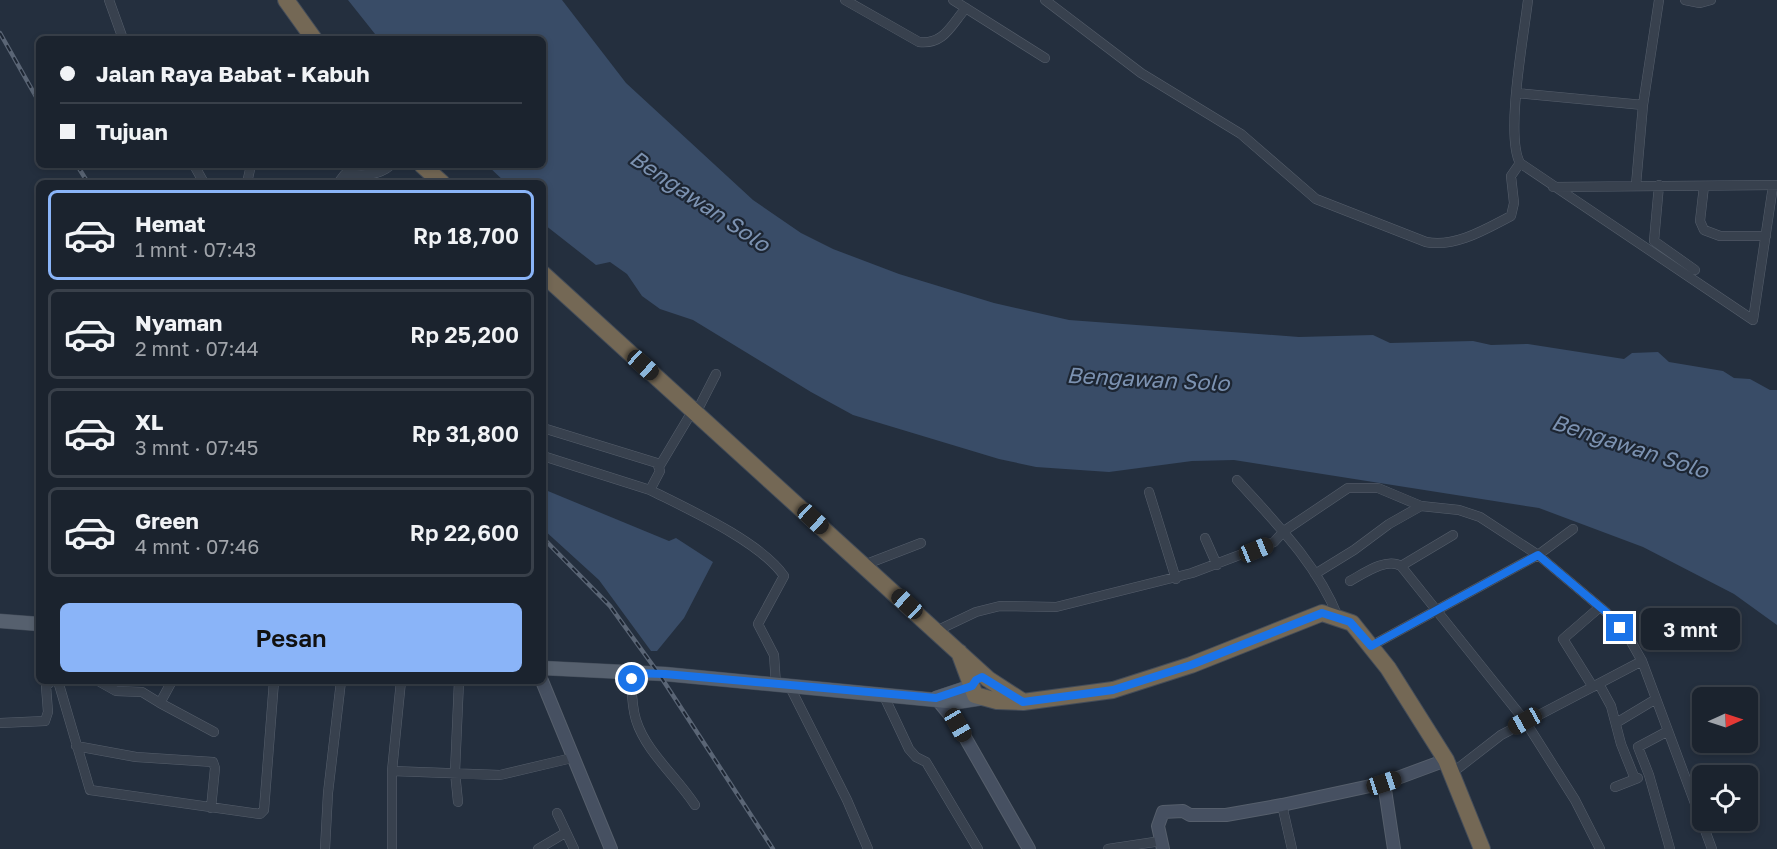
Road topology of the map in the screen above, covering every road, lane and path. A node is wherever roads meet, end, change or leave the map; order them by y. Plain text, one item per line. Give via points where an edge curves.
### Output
1 (109, 0) edge
2 (286, 0) edge
3 (845, 0) edge
4 (953, 0) edge
5 (1045, 0) edge
6 (1528, 0) edge
7 (1659, 0) edge
8 (1684, 0) edge
9 (1711, 0) edge
10 (966, 8) junction
11 (122, 36) edge
12 (312, 36) edge
13 (1045, 58) dead end
14 (1517, 93) junction
15 (1643, 105) junction
16 (1520, 163) junction
17 (388, 168) edge
18 (425, 168) edge
19 (340, 180) edge
20 (439, 180) edge
21 (1636, 185) junction
22 (1659, 185) junction
23 (1775, 185) edge
24 (1704, 186) junction
25 (1553, 187) junction
26 (1766, 236) junction
27 (1695, 270) dead end
28 (546, 277) edge
29 (716, 374) dead end
30 (695, 411) junction
31 (546, 429) edge
32 (546, 457) edge
33 (659, 467) junction
34 (1237, 480) dead end
35 (650, 490) junction
36 (1149, 492) dead end
37 (1421, 506) junction
38 (1573, 529) dead end
39 (1284, 531) junction
40 (1453, 535) dead end
41 (1205, 538) dead end
42 (921, 543) dead end
43 (1538, 555) junction
44 (1217, 564) junction
45 (864, 565) junction
46 (1401, 566) junction
47 (1315, 574) junction
48 (1176, 579) junction
49 (1350, 581) dead end
50 (1600, 608) junction
51 (1437, 609) junction
52 (1338, 617) junction
53 (0, 621) edge
54 (36, 624) edge
55 (936, 631) junction
56 (1371, 646) junction
57 (959, 652) junction
58 (1641, 661) junction
59 (546, 668) edge
60 (631, 673) junction
61 (988, 679) junction
62 (48, 684) edge
63 (59, 684) edge
64 (104, 684) edge
65 (170, 684) edge
66 (274, 684) edge
67 (341, 684) edge
68 (401, 684) edge
69 (459, 684) edge
70 (543, 684) edge
71 (783, 686) junction
72 (1596, 686) junction
73 (977, 692) junction
74 (883, 694) junction
75 (936, 698) junction
76 (1656, 699) junction
77 (1023, 702) junction
78 (160, 703) junction
79 (1525, 721) junction
80 (0, 723) edge
81 (1616, 723) junction
82 (1668, 730) junction
83 (214, 732) dead end
84 (1621, 744) junction
85 (76, 746) junction
86 (1638, 747) junction
87 (572, 758) junction
88 (1449, 766) junction
89 (392, 771) junction
90 (455, 772) junction
91 (1649, 775) junction
92 (1635, 779) junction
93 (1384, 783) junction
94 (1615, 787) dead end
95 (458, 802) dead end
96 (694, 805) dead end
97 (1282, 805) junction
98 (211, 808) junction
99 (557, 813) dead end
100 (565, 833) junction
101 (1162, 845) edge
102 (325, 849) edge
103 (392, 849) edge
104 (538, 849) edge
105 (574, 849) edge
106 (611, 849) edge
107 (868, 849) edge
108 (978, 849) edge
109 (1029, 849) edge
110 (1108, 849) edge
111 (1292, 849) edge
112 (1394, 849) edge
113 (1482, 849) edge
114 (1600, 849) edge
115 (1670, 849) edge
116 (1712, 849) edge

1 - 11 street
2 - 12 highway
3 - 10 street via 928,44 939,41
4 - 10 street
5 - 16 street via 1134,68 1241,134 1316,199 1426,242 1444,244 1511,216 1511,176
6 - 14 street
7 - 15 street
8 - 9 street
10 - 13 street
14 - 15 street
14 - 16 street via 1515,146
15 - 21 street
16 - 25 street
17 - 19 street via 371,175 345,174
18 - 20 highway
21 - 22 street
21 - 25 street
22 - 24 street
22 - 27 street via 1654,241
23 - 24 street
23 - 26 street
24 - 26 street via 1700,221 1704,230 1720,236
25 - 26 street via 1753,320
28 - 30 highway
29 - 30 street
30 - 33 street
30 - 45 highway
31 - 33 street via 655,462
32 - 35 street
33 - 35 street
34 - 39 street
35 - 71 street via 742,540 777,566 784,576 758,624 774,655
36 - 48 street
37 - 39 street via 1378,488 1348,488
37 - 43 street via 1459,510 1480,517
37 - 47 street
38 - 43 street
39 - 44 street via 1274,542
39 - 47 street
40 - 46 street
41 - 44 street
42 - 45 street
43 - 50 street
43 - 51 street
44 - 48 street
45 - 55 highway
46 - 49 street via 1375,568
46 - 51 street
47 - 52 street
48 - 55 street via 1056,607 1000,606 976,612
50 - 58 street via 1629,638
50 - 72 street via 1563,639
51 - 56 street
51 - 79 street
52 - 56 highway via 1352,623
52 - 77 highway via 1322,613 1311,616 1113,690
53 - 54 main road
55 - 57 highway
56 - 88 highway via 1406,694
57 - 61 highway
57 - 73 highway
58 - 72 street
58 - 76 street
59 - 60 main road
60 - 71 main road
60 - 96 street via 636,721
61 - 73 highway via 992,690
61 - 77 highway
62 - 80 street via 45,721
63 - 85 street
64 - 78 street via 116,691 142,692
65 - 78 street
66 - 98 street via 262,813
67 - 102 street
68 - 89 street
69 - 90 street
70 - 87 street
71 - 74 main road
71 - 107 street via 847,800
72 - 79 street
72 - 81 street via 1604,690
73 - 75 main road via 957,702
73 - 77 highway
74 - 75 main road
74 - 108 street via 909,749 926,762
75 - 109 street via 958,725
76 - 81 street
76 - 82 street
78 - 83 street
79 - 88 street
79 - 114 street via 1575,800
81 - 84 street
82 - 86 street
82 - 116 street
84 - 86 street
84 - 92 street
85 - 98 street via 90,790
85 - 98 street via 136,757 213,762
86 - 91 street
87 - 90 street via 501,775
87 - 106 street
88 - 93 street
88 - 113 highway
89 - 90 street
89 - 103 street
90 - 95 street
91 - 92 street
91 - 115 street
92 - 94 street
93 - 97 street
93 - 112 street
97 - 101 street via 1226,815 1163,813 1158,825
97 - 111 street
99 - 100 street
100 - 104 street
100 - 105 street
101 - 110 street

